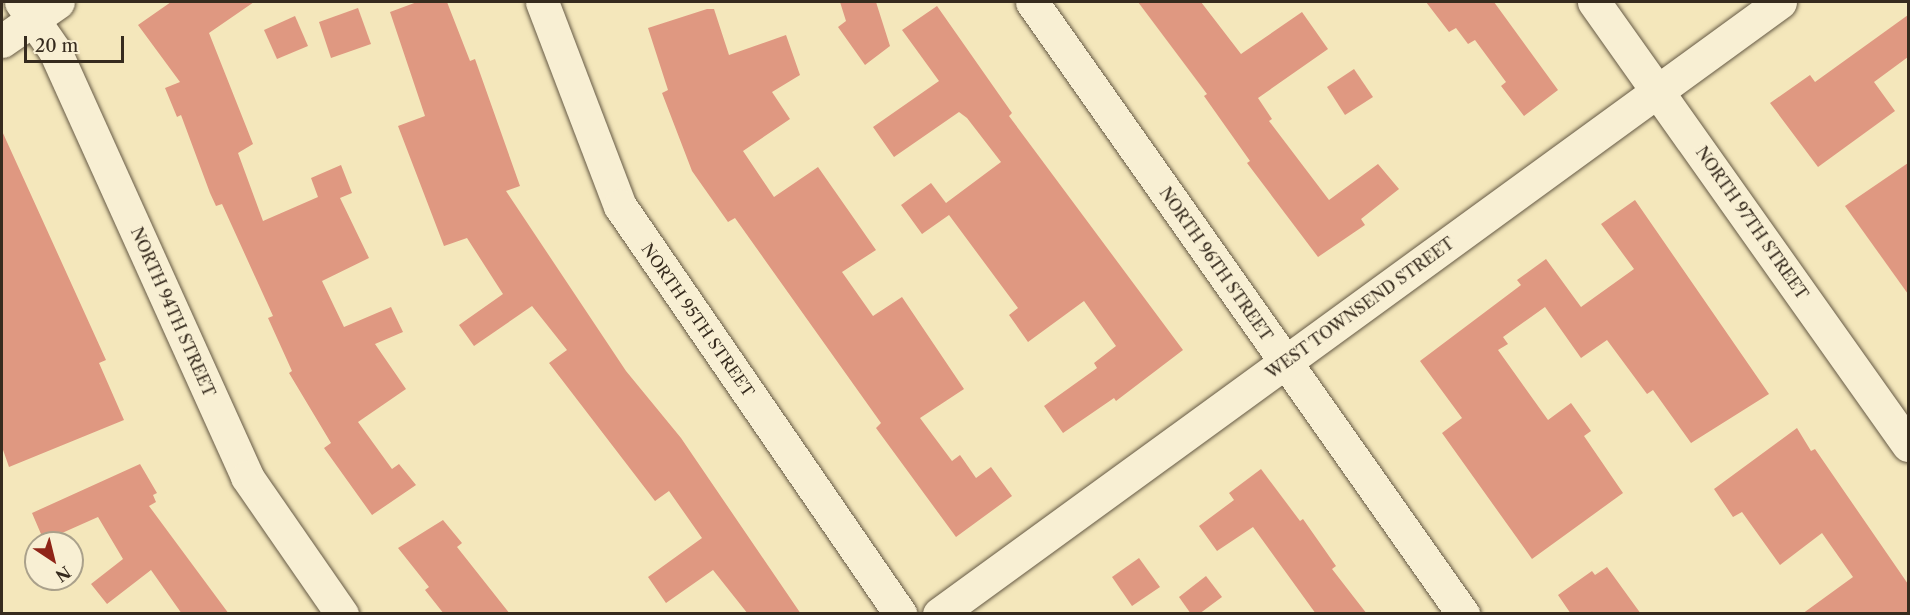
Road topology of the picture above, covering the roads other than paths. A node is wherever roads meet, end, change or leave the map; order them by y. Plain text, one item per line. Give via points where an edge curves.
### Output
1 (542, 2) edge
2 (1032, 2) edge
3 (1594, 2) edge
4 (1780, 2) edge
5 (37, 7) edge
6 (2, 41) edge
7 (1658, 90) junction
8 (1286, 363) junction
9 (1908, 445) edge
10 (342, 614) edge
11 (900, 614) edge
12 (939, 614) edge
13 (1463, 614) edge

1 - 11 street, NORTH 95TH STREET via 620,206
2 - 8 street, NORTH 96TH STREET
3 - 7 street, NORTH 97TH STREET
4 - 7 street, WEST TOWNSEND STREET
5 - 6 street
5 - 10 street, NORTH 94TH STREET via 247,477
7 - 8 street, WEST TOWNSEND STREET
7 - 9 street, NORTH 97TH STREET
8 - 12 street, WEST TOWNSEND STREET
8 - 13 street, NORTH 96TH STREET

